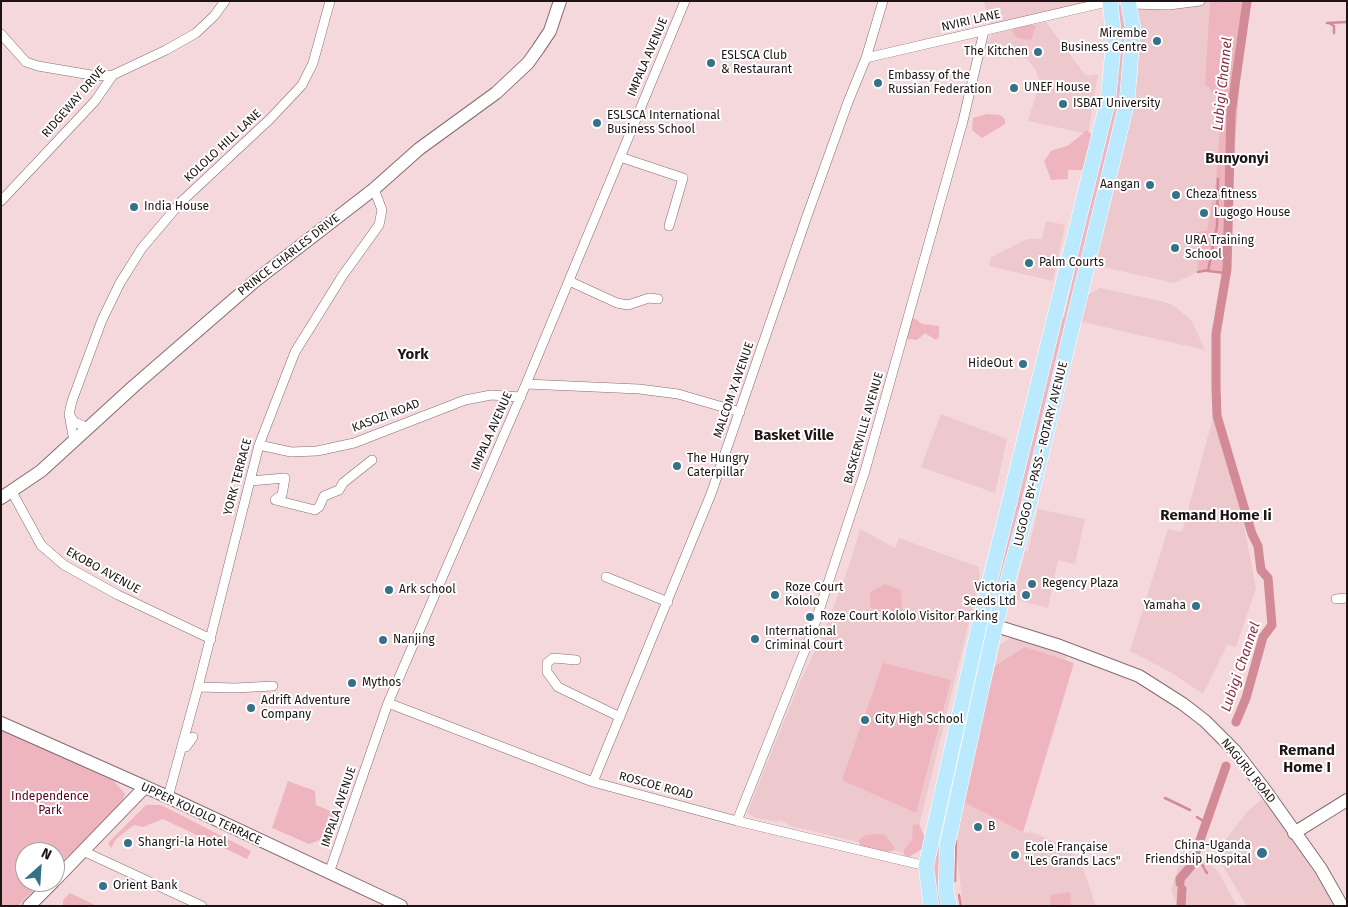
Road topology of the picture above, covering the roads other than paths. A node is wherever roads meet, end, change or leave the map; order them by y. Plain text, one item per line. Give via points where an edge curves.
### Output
1 (225, 1) edge
2 (330, 1) edge
3 (560, 1) edge
4 (685, 1) edge
5 (884, 1) edge
6 (1110, 1) edge
7 (1200, 1) edge
8 (1129, 3) edge
9 (984, 31) junction
10 (1, 34) edge
11 (866, 58) junction
12 (113, 75) junction
13 (620, 157) junction
14 (374, 189) junction
15 (1, 201) edge
16 (668, 226) dead end
17 (569, 281) junction
18 (658, 299) dead end
19 (526, 384) junction
20 (521, 397) junction
21 (740, 412) junction
22 (69, 414) junction
23 (88, 428) junction
24 (74, 440) junction
25 (259, 445) junction
26 (372, 460) dead end
27 (250, 481) junction
28 (7, 495) edge
29 (606, 577) dead end
30 (1347, 598) edge
31 (1336, 599) dead end
32 (668, 602) junction
33 (980, 621) junction
34 (996, 626) junction
35 (211, 639) junction
36 (576, 660) dead end
37 (273, 686) dead end
38 (198, 687) junction
39 (388, 703) junction
40 (620, 717) junction
41 (1, 723) edge
42 (194, 737) dead end
43 (182, 747) junction
44 (593, 782) junction
45 (145, 787) junction
46 (168, 797) junction
47 (1347, 800) edge
48 (737, 821) junction
49 (1294, 833) junction
50 (83, 851) junction
51 (926, 866) junction
52 (65, 870) edge
53 (329, 873) junction
54 (43, 892) edge
55 (29, 906) edge
56 (202, 906) edge
57 (401, 906) edge
58 (931, 906) edge
59 (949, 906) edge
60 (1342, 906) edge

1 - 12 street, RIDGEWAY DRIVE via 196,34
2 - 22 street, KOLOLO HILL LANE via 313,63 302,85 283,107 181,202 142,248 102,320
3 - 14 street, PRINCE CHARLES DRIVE via 550,31 520,72 496,94 419,149
4 - 13 street, IMPALA AVENUE
5 - 11 street, MALCOM X AVENUE
6 - 9 street, NVIRI LANE
6 - 33 main road, LUGOGO BY-PASS - ROTARY AVENUE via 1114,38 1108,100
7 - 8 street via 1169,5
8 - 34 main road, LUGOGO BY-PASS - ROTARY AVENUE via 1133,28 1127,102
9 - 11 street, NVIRI LANE
9 - 48 street, BASKERVILLE AVENUE via 963,121 865,471 811,635
10 - 12 street via 26,62 97,76
11 - 21 street, MALCOM X AVENUE via 807,216
12 - 15 street, RIDGEWAY DRIVE via 95,100
13 - 16 street via 683,178
13 - 17 street, IMPALA AVENUE
14 - 23 street, PRINCE CHARLES DRIVE via 256,280
14 - 25 street, YORK TERRACE via 382,210 379,225 295,352
17 - 18 street via 617,303 628,305 649,298
17 - 19 street, IMPALA AVENUE
19 - 20 street, IMPALA AVENUE
19 - 21 street via 678,394
20 - 25 street, KASOZI ROAD via 491,395 465,400 354,442 317,451 291,452
20 - 39 street, IMPALA AVENUE
21 - 32 street, MALCOM X AVENUE
22 - 23 street via 74,422
22 - 24 street
23 - 24 street, PRINCE CHARLES DRIVE
24 - 28 street, PRINCE CHARLES DRIVE via 41,471
25 - 27 street, YORK TERRACE
26 - 27 street via 339,490 324,496 315,510 274,500 282,495 284,478
27 - 35 street, YORK TERRACE
28 - 35 street, EKOBO AVENUE via 41,545 64,565 118,595
29 - 32 street
30 - 31 street
32 - 40 street, MALCOM X AVENUE
33 - 34 street, NAGURU ROAD
33 - 51 main road, LUGOGO BY-PASS - ROTARY AVENUE
34 - 49 street, NAGURU ROAD via 1118,667 1139,676 1183,704 1206,721 1235,751
34 - 59 main road, LUGOGO BY-PASS - ROTARY AVENUE via 947,846
35 - 38 street, YORK TERRACE
36 - 40 street via 553,658 547,663 547,672 558,687
37 - 38 street
38 - 43 street, YORK TERRACE
39 - 44 street, ROSCOE ROAD
39 - 53 street, IMPALA AVENUE
40 - 44 street, MALCOM X AVENUE
41 - 45 street, UPPER KOLOLO TERRACE
42 - 43 street via 186,747
43 - 46 street, YORK TERRACE
44 - 48 street, ROSCOE ROAD
45 - 46 street, UPPER KOLOLO TERRACE
45 - 50 street
46 - 53 street, UPPER KOLOLO TERRACE
47 - 49 street
48 - 51 street, ROSCOE ROAD
49 - 60 street, NAGURU ROAD via 1321,869
50 - 52 street
50 - 56 street
51 - 58 main road, LUGOGO BY-PASS - ROTARY AVENUE
53 - 57 street, UPPER KOLOLO TERRACE
54 - 55 street

